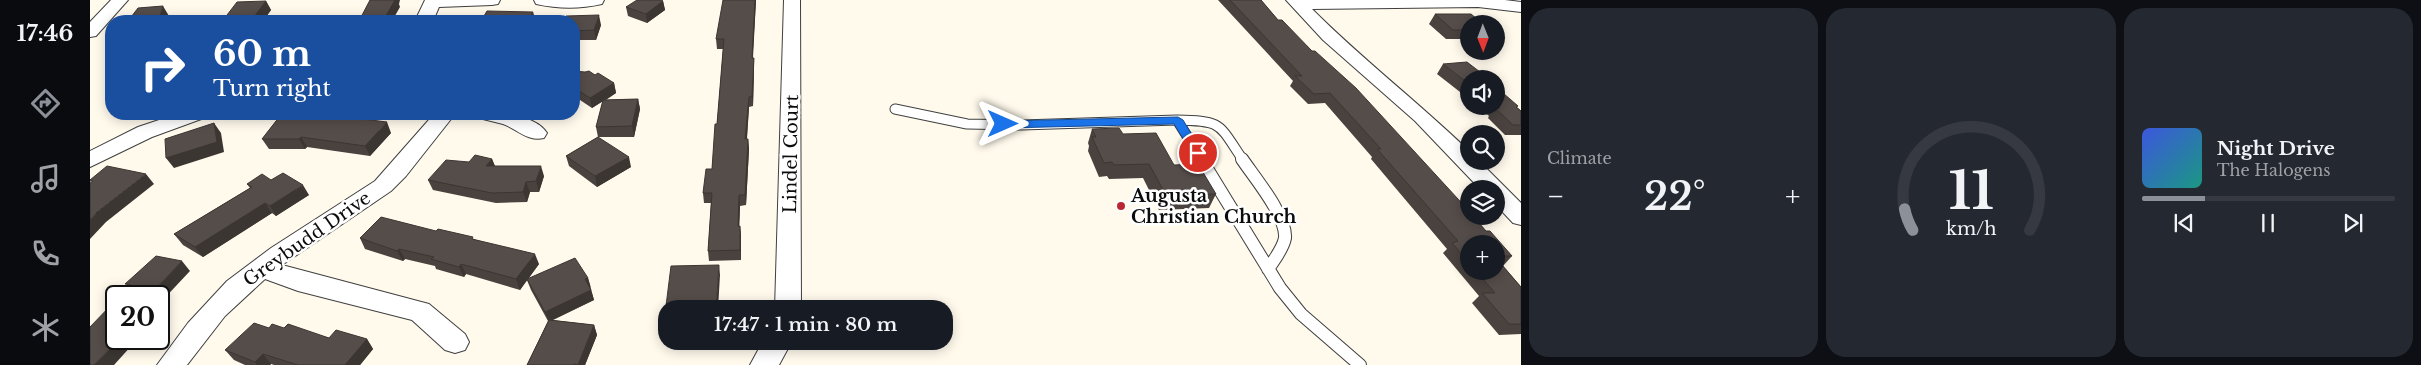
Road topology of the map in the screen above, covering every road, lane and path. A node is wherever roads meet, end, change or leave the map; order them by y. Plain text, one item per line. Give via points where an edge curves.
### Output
1 (492, 0) edge
2 (542, 0) edge
3 (596, 0) edge
4 (792, 0) edge
5 (432, 1) edge
6 (1296, 2) edge
7 (116, 3) edge
8 (90, 6) edge
9 (1521, 7) edge
10 (105, 15) edge
11 (105, 15) edge
12 (426, 15) edge
13 (90, 32) edge
14 (895, 109) dead end
15 (180, 120) edge
16 (440, 120) edge
17 (511, 120) edge
18 (1178, 120) junction
19 (537, 134) dead end
20 (93, 155) edge
21 (1485, 180) edge
22 (1505, 200) edge
23 (1521, 217) edge
24 (262, 268) junction
25 (1268, 269) junction
26 (788, 300) edge
27 (455, 342) dead end
28 (773, 350) edge
29 (171, 365) edge
30 (764, 365) edge
31 (1360, 365) edge

1 - 5 street
2 - 3 street via 578,4
4 - 26 street, Lindel Court
5 - 12 street
6 - 9 street via 1478,2
6 - 21 street via 1329,36 1422,117
7 - 8 street
7 - 11 street
10 - 13 street
14 - 18 lane via 967,124
15 - 20 street
16 - 24 street, Greybudd Drive via 383,186
17 - 19 street
18 - 25 lane
18 - 25 lane via 1208,120 1220,126 1280,215 1286,227 1286,240
22 - 23 street
24 - 27 street via 298,281 420,311
24 - 29 street, Greybudd Drive via 224,301
25 - 31 lane via 1301,314
28 - 30 street

